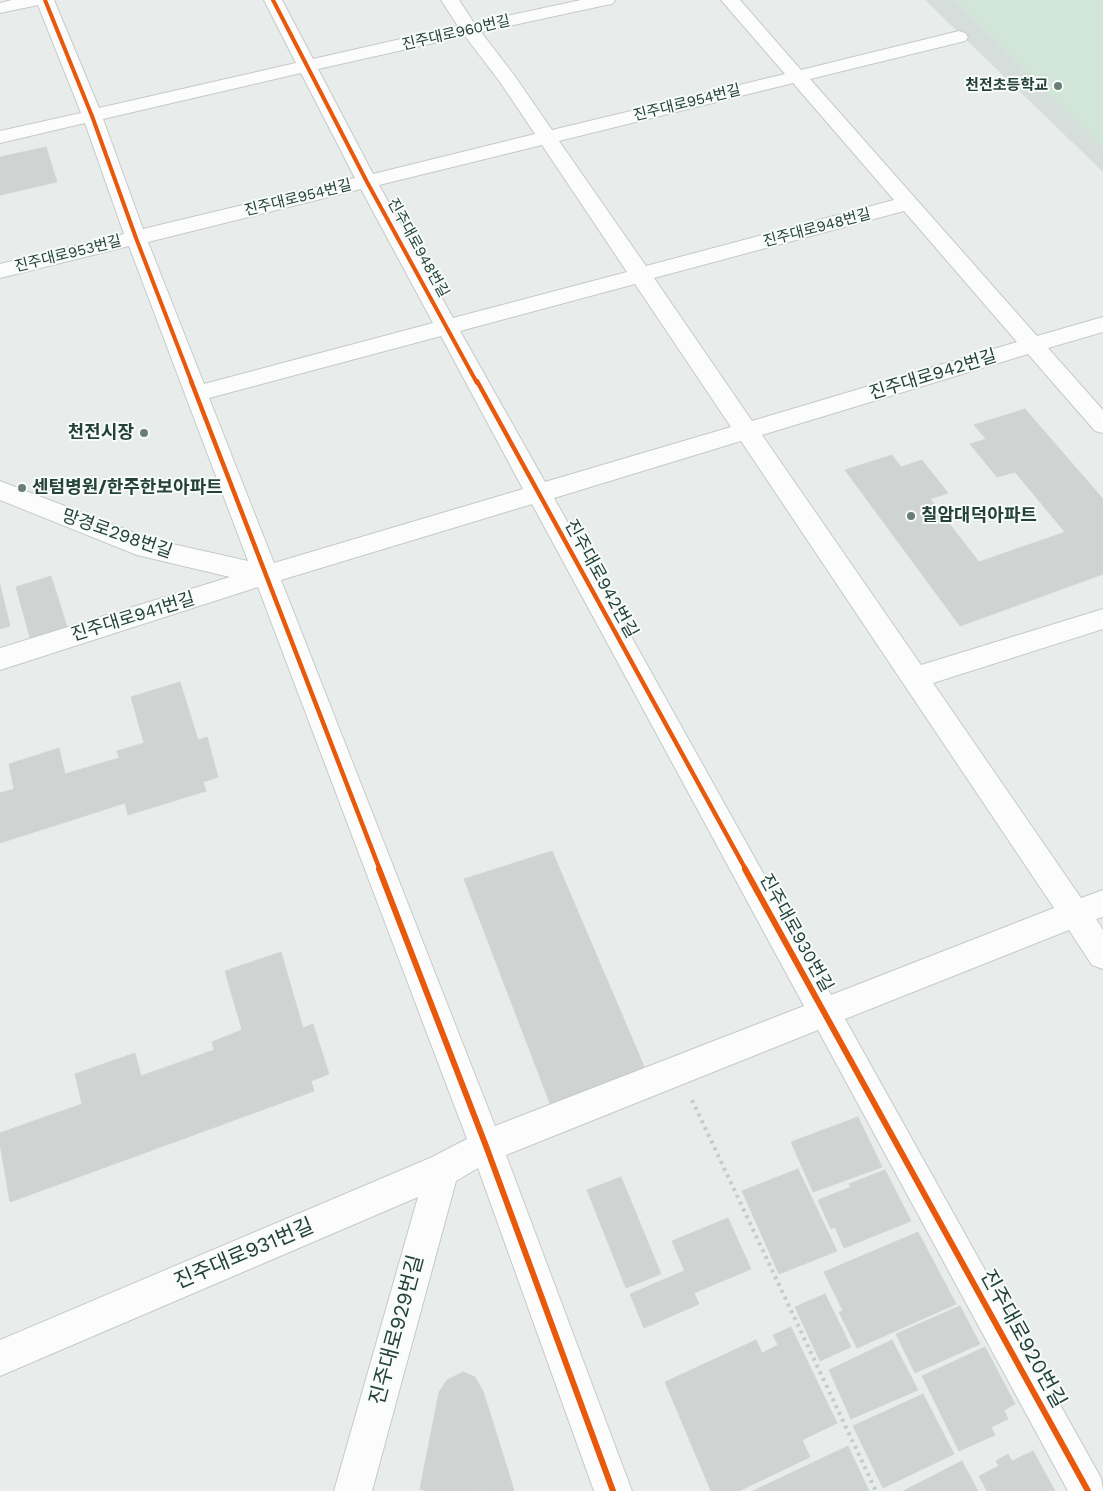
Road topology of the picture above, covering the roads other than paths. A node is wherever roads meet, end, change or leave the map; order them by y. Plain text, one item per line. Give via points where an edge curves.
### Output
1 (38, 0) edge
2 (45, 0) edge
3 (273, 0) edge
4 (450, 0) edge
5 (606, 0) edge
6 (736, 6) edge
7 (0, 8) edge
8 (469, 29) junction
9 (958, 37) dead end
10 (306, 67) junction
11 (798, 76) junction
12 (92, 116) junction
13 (0, 137) edge
14 (547, 138) junction
15 (367, 182) junction
16 (909, 204) junction
17 (136, 238) junction
18 (0, 271) edge
19 (641, 275) junction
20 (1103, 324) edge
21 (446, 327) junction
22 (1032, 345) junction
23 (196, 394) junction
24 (1103, 425) edge
25 (747, 431) junction
26 (0, 490) edge
27 (538, 494) junction
28 (266, 576) junction
29 (1103, 619) edge
30 (0, 659) edge
31 (639, 677) joint
32 (914, 678) junction
33 (1103, 903) edge
34 (1075, 914) junction
35 (1103, 955) edge
36 (824, 1013) junction
37 (486, 1146) junction
38 (442, 1170) junction
39 (929, 1202) joint
40 (0, 1358) edge
41 (353, 1491) edge
42 (613, 1491) edge
43 (1088, 1491) edge

1 - 7 street
2 - 12 street
3 - 10 street
4 - 8 street
5 - 8 street, 진주대로960번길
6 - 11 street
8 - 10 street, 진주대로960번길
8 - 14 street
9 - 11 street, 진주대로954번길
10 - 12 street, 진주대로960번길
10 - 15 street, 진주대로948번길
11 - 14 street, 진주대로954번길
11 - 16 street
12 - 13 street, 진주대로960번길
12 - 17 street
14 - 15 street, 진주대로954번길
14 - 19 street
15 - 17 street, 진주대로954번길
15 - 21 street, 진주대로948번길
16 - 19 street, 진주대로948번길
16 - 22 street
17 - 18 street, 진주대로953번길
17 - 23 street
19 - 21 street, 진주대로948번길
19 - 25 street
20 - 22 street, 진주대로942번길
21 - 23 street, 진주대로948번길
21 - 27 street
22 - 24 street
22 - 25 street, 진주대로942번길
23 - 28 street
25 - 27 street, 진주대로942번길
25 - 32 street
26 - 28 street, 망경로298번길 via 146,548
27 - 28 street, 진주대로942번길
27 - 31 street, 진주대로942번길
28 - 30 street, 진주대로941번길
28 - 37 street
29 - 32 street
31 - 36 street, 진주대로930번길
32 - 34 street
33 - 34 street, 진주대로930번길
34 - 35 street
34 - 36 street, 진주대로930번길
36 - 37 street, 진주대로930번길
36 - 39 street, 진주대로930번길
37 - 38 street, 진주대로931번길
37 - 42 street
38 - 40 street, 진주대로931번길
38 - 41 street, 진주대로929번길
39 - 43 street, 진주대로920번길

